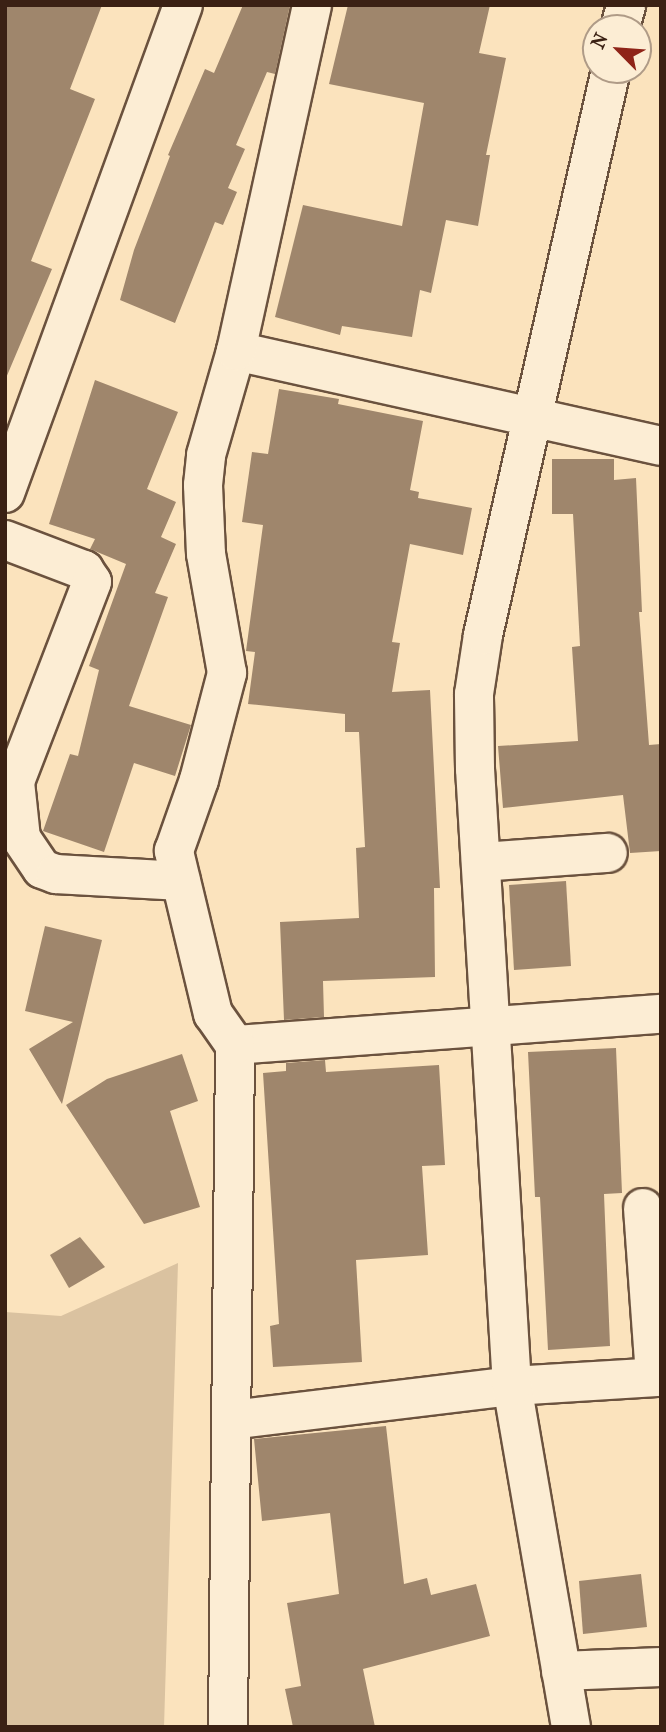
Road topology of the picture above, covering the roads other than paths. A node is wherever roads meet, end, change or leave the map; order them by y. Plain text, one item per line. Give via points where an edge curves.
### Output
1 (183, 5) edge
2 (312, 5) edge
3 (608, 84) edge
4 (236, 351) junction
5 (534, 417) junction
6 (661, 446) edge
7 (5, 493) edge
8 (5, 540) edge
9 (608, 853) dead end
10 (481, 862) junction
11 (181, 881) junction
12 (661, 1014) edge
13 (491, 1027) junction
14 (235, 1045) junction
15 (643, 1208) dead end
16 (658, 1377) edge
17 (512, 1386) junction
18 (231, 1420) junction
19 (661, 1667) edge
20 (561, 1671) junction
21 (228, 1727) edge
22 (571, 1727) edge

1 - 7 street
2 - 4 street
3 - 5 street
4 - 5 street
4 - 11 street via 206,455 203,485 206,554 227,673 200,780 174,851
5 - 6 street
5 - 10 street via 483,635 474,694
8 - 11 street via 84,570 92,582 15,782 21,838 41,869 56,874
9 - 10 street
10 - 13 street
11 - 14 street via 213,1014
12 - 13 street
13 - 14 street
13 - 17 street
14 - 18 street
15 - 16 street
16 - 17 street
17 - 18 street
17 - 20 street
18 - 21 street
19 - 20 street
20 - 22 street

